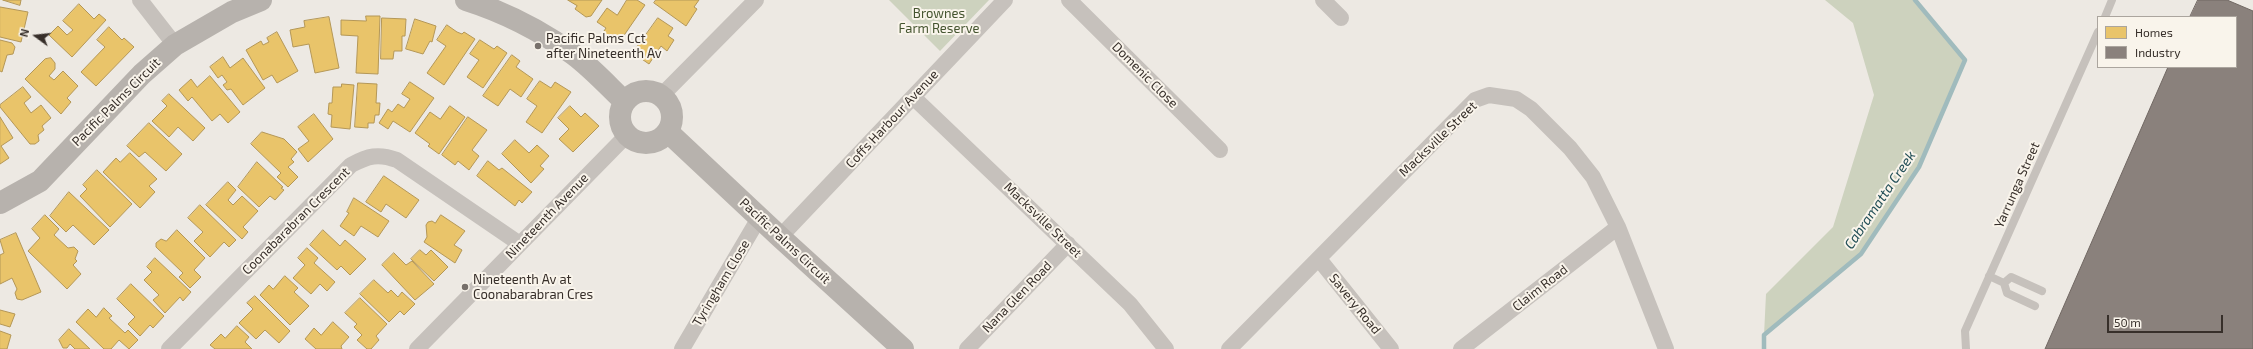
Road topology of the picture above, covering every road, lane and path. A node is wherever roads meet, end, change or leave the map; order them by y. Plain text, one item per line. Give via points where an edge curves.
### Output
1 (140, 0) edge
2 (261, 0) edge
3 (466, 0) edge
4 (756, 0) edge
5 (1005, 0) edge
6 (1069, 0) edge
7 (1323, 0) edge
8 (2112, 0) edge
9 (2105, 16) edge
10 (1341, 18) dead end
11 (2097, 34) edge
12 (176, 45) junction
13 (662, 95) junction
14 (913, 97) junction
15 (625, 102) junction
16 (668, 132) junction
17 (627, 135) junction
18 (1220, 150) dead end
19 (0, 203) edge
20 (759, 218) junction
21 (1618, 227) junction
22 (780, 237) junction
23 (520, 244) junction
24 (1068, 244) junction
25 (1319, 259) junction
26 (1989, 276) junction
27 (2004, 283) junction
28 (2042, 291) dead end
29 (2035, 306) dead end
30 (898, 347) edge
31 (170, 349) edge
32 (417, 349) edge
33 (682, 349) edge
34 (967, 349) edge
35 (1166, 349) edge
36 (1229, 349) edge
37 (1391, 349) edge
38 (1461, 349) edge
39 (1666, 349) edge
40 (1966, 349) edge

1 - 12 street
2 - 12 street, Pacific Palms Circuit via 232,12
3 - 15 street via 486,6 550,40 579,59
4 - 13 street
5 - 14 street, Coffs Harbour Avenue
6 - 18 street, Domenic Close
7 - 10 street
8 - 9 lane
11 - 26 lane, Yarrunga Street
12 - 19 street, Pacific Palms Circuit via 142,74 40,180
13 - 15 street via 644,90 630,96
13 - 16 street via 672,110
14 - 22 street, Coffs Harbour Avenue
14 - 24 street, Macksville Street
15 - 17 street via 620,112 620,120
16 - 17 street via 656,142 648,143 634,140
16 - 20 street, Pacific Palms Circuit
17 - 23 street, Nineteenth Avenue
20 - 22 street, Pacific Palms Circuit
20 - 33 street, Tyringham Close
21 - 25 street, Macksville Street via 1593,177 1570,148 1531,109 1516,99 1489,95 1475,100
21 - 38 street, Claim Road
21 - 39 street, Macksville Street
22 - 30 street, Pacific Palms Circuit
23 - 31 street, Coonabarabran Crescent via 397,160 384,155 366,158 351,165
23 - 32 street, Nineteenth Avenue
24 - 34 street, Nana Glen Road
24 - 35 street, Macksville Street via 1130,304
25 - 36 street, Macksville Street
25 - 37 street, Savery Road
26 - 27 lane
26 - 40 lane, Yarrunga Street via 1964,331
27 - 28 lane via 2011,276
27 - 29 lane via 2007,293

